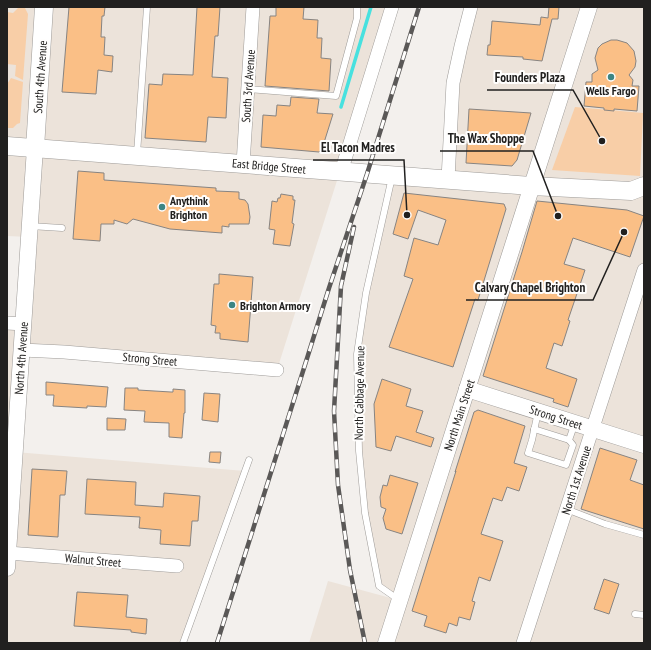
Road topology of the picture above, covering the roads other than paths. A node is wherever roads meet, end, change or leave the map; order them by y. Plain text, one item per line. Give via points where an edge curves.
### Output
1 (44, 7) edge
2 (147, 7) edge
3 (253, 7) edge
4 (357, 7) edge
5 (392, 7) edge
6 (471, 7) edge
7 (589, 7) edge
8 (247, 89) junction
9 (7, 146) edge
10 (35, 148) junction
11 (137, 156) junction
12 (243, 164) junction
13 (340, 172) junction
14 (392, 175) junction
15 (448, 179) junction
16 (531, 186) junction
17 (640, 192) edge
18 (30, 226) junction
19 (62, 228) dead end
20 (644, 270) edge
21 (7, 323) edge
22 (24, 324) junction
23 (22, 350) junction
24 (277, 370) dead end
25 (467, 389) junction
26 (538, 411) junction
27 (575, 423) junction
28 (534, 429) junction
29 (593, 429) junction
30 (569, 440) junction
31 (644, 445) edge
32 (249, 460) dead end
33 (9, 502) edge
34 (566, 509) junction
35 (644, 536) edge
36 (8, 561) edge
37 (177, 566) dead end
38 (400, 600) junction
39 (636, 614) dead end
40 (644, 615) edge
41 (183, 643) edge
42 (386, 643) edge
43 (523, 643) edge

1 - 10 main road, South 4th Avenue
2 - 11 lane
3 - 8 street, South 3rd Avenue
4 - 8 lane via 357,18 336,96
5 - 13 street
6 - 15 street via 453,83
7 - 16 street, North Main Street
8 - 12 street, South 3rd Avenue
9 - 10 main road, East Bridge Street
10 - 11 main road, East Bridge Street
10 - 18 street, North 4th Avenue
11 - 12 main road, East Bridge Street
12 - 13 main road, East Bridge Street
13 - 14 main road, East Bridge Street
14 - 15 main road, East Bridge Street
14 - 38 lane, North Cabbage Avenue via 366,293 357,354 358,441 365,513 379,586
15 - 16 main road, East Bridge Street
16 - 17 main road, East Bridge Street
16 - 25 street, North Main Street
18 - 19 lane
18 - 22 street, North 4th Avenue
20 - 29 street, North 1st Avenue
21 - 22 street
22 - 23 street, North 4th Avenue
23 - 24 street, Strong Street
23 - 33 street, North 4th Avenue via 15,408
25 - 26 street, Strong Street
25 - 38 street, North Main Street
26 - 27 street, Strong Street
26 - 28 lane
27 - 29 street, Strong Street
27 - 30 lane
28 - 30 lane
28 - 30 lane via 528,453 566,465 573,445
29 - 31 street, Strong Street
29 - 34 street, North 1st Avenue
32 - 41 lane
33 - 36 street, North 4th Avenue
34 - 35 lane
34 - 43 street, North 1st Avenue
36 - 37 street, Walnut Street
38 - 42 street, North Main Street
39 - 40 lane

